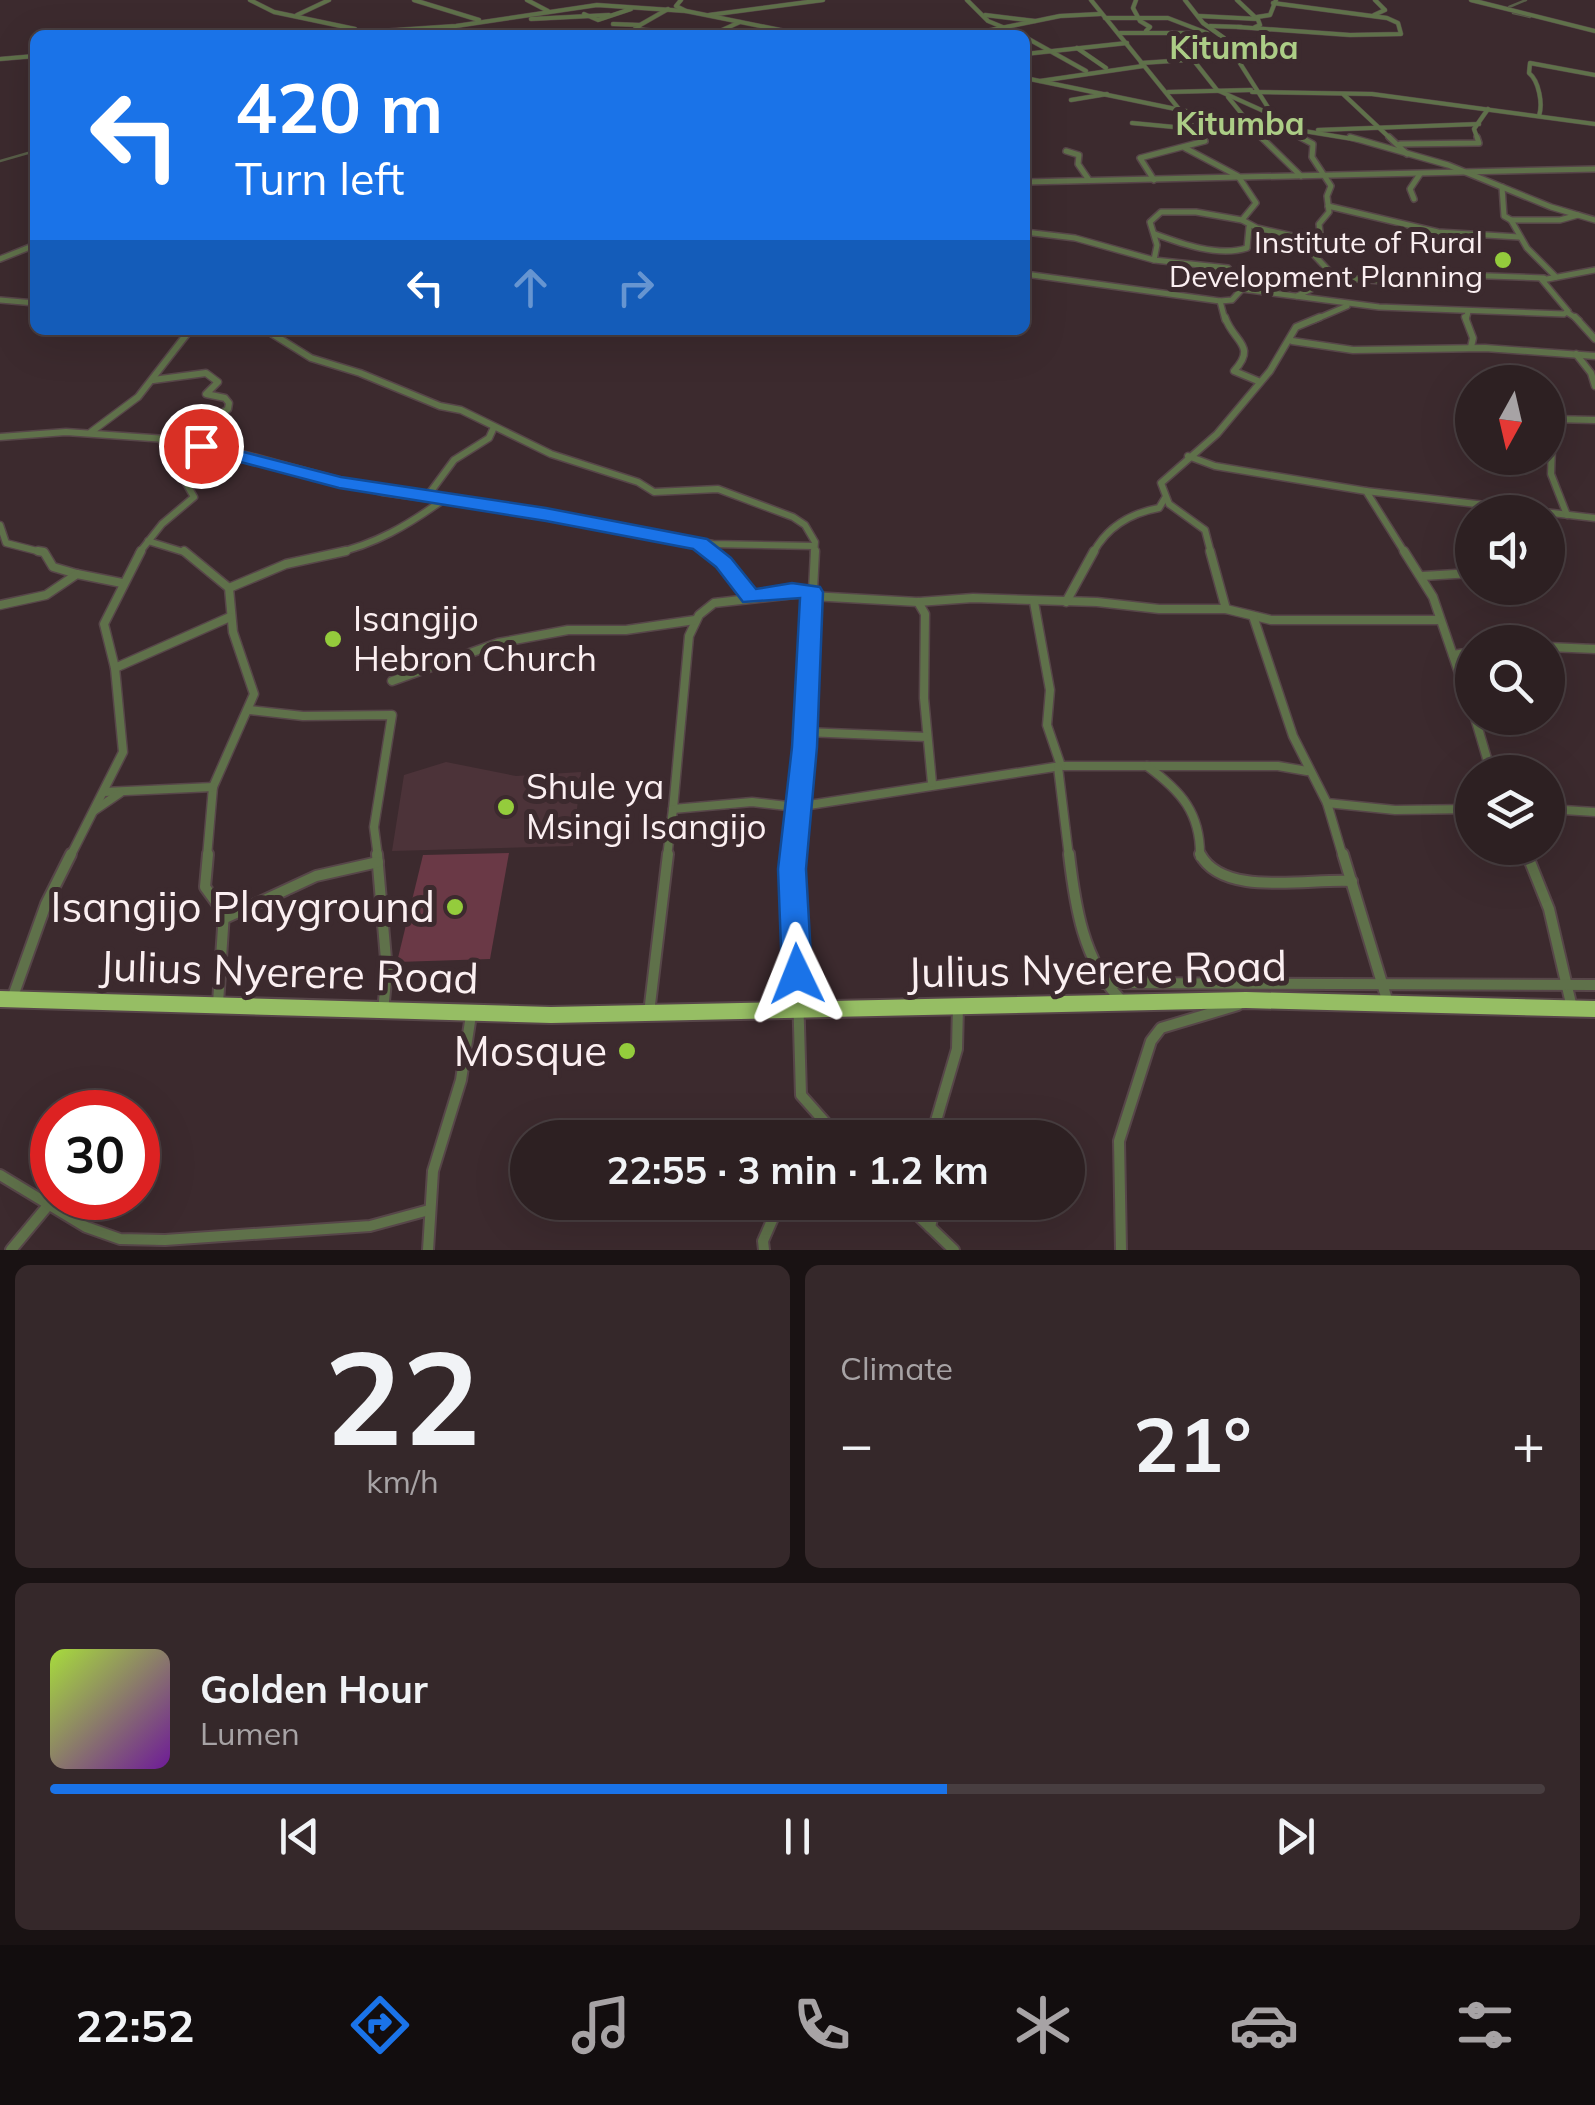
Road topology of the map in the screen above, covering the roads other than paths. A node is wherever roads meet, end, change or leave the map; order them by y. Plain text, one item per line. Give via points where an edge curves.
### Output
1 (250, 0) edge
2 (329, 0) edge
3 (414, 0) edge
4 (528, 0) edge
5 (624, 0) edge
6 (639, 0) edge
7 (681, 0) edge
8 (823, 0) edge
9 (967, 0) edge
10 (1091, 0) edge
11 (1136, 0) edge
12 (1185, 0) edge
13 (1237, 0) edge
14 (1375, 0) edge
15 (1471, 0) edge
16 (1274, 2) edge
17 (614, 4) edge
18 (676, 6) junction
19 (640, 7) junction
20 (578, 8) junction
21 (651, 8) junction
22 (669, 9) junction
23 (686, 11) junction
24 (548, 12) junction
25 (585, 14) junction
26 (709, 15) junction
27 (985, 15) junction
28 (294, 16) junction
29 (1103, 16) junction
30 (1199, 16) junction
31 (1374, 16) junction
32 (1136, 17) junction
33 (1257, 19) junction
34 (501, 20) junction
35 (489, 21) junction
36 (740, 22) junction
37 (1040, 22) junction
38 (613, 24) dead end
39 (1238, 27) junction
40 (1010, 28) junction
41 (1207, 28) junction
42 (1198, 29) junction
43 (360, 30) edge
44 (391, 30) edge
45 (636, 30) edge
46 (722, 30) edge
47 (781, 30) edge
48 (998, 30) edge
49 (1013, 30) edge
50 (1133, 31) dead end
51 (1595, 31) edge
52 (1120, 33) junction
53 (1172, 33) junction
54 (1183, 33) junction
55 (1030, 40) edge
56 (1127, 43) junction
57 (1077, 48) junction
58 (1048, 51) junction
59 (1030, 53) edge
60 (30, 56) edge
61 (1232, 56) junction
62 (0, 59) edge
63 (1193, 60) junction
64 (1142, 65) junction
65 (1108, 69) junction
66 (1086, 72) junction
67 (1595, 75) edge
68 (1030, 79) edge
69 (1040, 81) junction
70 (1251, 91) junction
71 (1219, 92) junction
72 (1170, 93) junction
73 (1107, 94) junction
74 (1343, 94) junction
75 (1228, 97) junction
76 (1071, 100) dead end
77 (1488, 109) junction
78 (1181, 110) junction
79 (1268, 113) junction
80 (1538, 116) junction
81 (1248, 120) junction
82 (1268, 122) junction
83 (1132, 123) dead end
84 (1479, 124) junction
85 (1595, 124) edge
86 (1287, 125) junction
87 (1381, 128) junction
88 (1195, 129) junction
89 (1318, 130) junction
90 (1400, 144) junction
91 (1185, 148) junction
92 (1066, 151) dead end
93 (1407, 154) junction
94 (1595, 170) edge
95 (1468, 173) junction
96 (1420, 174) junction
97 (1238, 176) junction
98 (1301, 176) junction
99 (1328, 177) junction
100 (1089, 180) junction
101 (1154, 180) junction
102 (1030, 182) edge
103 (1502, 187) junction
104 (1414, 200) dead end
105 (1328, 206) junction
106 (1578, 215) junction
107 (1242, 220) junction
108 (1511, 220) junction
109 (1595, 220) edge
110 (1249, 227) junction
111 (1030, 232) edge
112 (1155, 234) junction
113 (1518, 237) junction
114 (30, 247) edge
115 (1312, 252) junction
116 (0, 259) edge
117 (1154, 260) junction
118 (1595, 270) edge
119 (1030, 275) edge
120 (1556, 276) junction
121 (1333, 278) junction
122 (1544, 278) junction
123 (1319, 287) junction
124 (1242, 289) junction
125 (1293, 297) junction
126 (0, 300) edge
127 (1220, 301) junction
128 (30, 303) edge
129 (1343, 304) junction
130 (1468, 312) junction
131 (1568, 313) junction
132 (186, 335) edge
133 (274, 335) edge
134 (1595, 338) edge
135 (1292, 341) junction
136 (1471, 348) junction
137 (1576, 354) junction
138 (1595, 356) edge
139 (153, 380) junction
140 (1258, 381) junction
141 (1595, 386) edge
142 (1595, 420) edge
143 (494, 427) junction
144 (91, 432) junction
145 (0, 437) edge
146 (159, 439) junction
147 (180, 442) junction
148 (1188, 456) junction
149 (1366, 492) junction
150 (426, 498) junction
151 (1166, 498) junction
152 (444, 502) junction
153 (1567, 515) junction
154 (1595, 518) edge
155 (0, 525) edge
156 (148, 541) junction
157 (700, 544) junction
158 (814, 546) junction
159 (1455, 573) edge
160 (77, 574) junction
161 (1423, 576) junction
162 (122, 583) junction
163 (229, 588) junction
164 (812, 594) junction
165 (751, 597) junction
166 (918, 602) junction
167 (1034, 602) junction
168 (1066, 602) junction
169 (0, 604) edge
170 (1226, 609) junction
171 (1253, 616) junction
172 (230, 618) junction
173 (695, 620) junction
174 (1440, 620) junction
175 (1565, 648) edge
176 (1595, 649) edge
177 (1453, 654) joint
178 (1455, 660) edge
179 (115, 668) junction
180 (392, 680) dead end
181 (250, 710) junction
182 (806, 732) junction
183 (927, 738) junction
184 (1146, 764) junction
185 (1060, 767) junction
186 (1301, 767) junction
187 (932, 782) junction
188 (213, 787) junction
189 (104, 792) junction
190 (120, 792) junction
191 (1327, 803) junction
192 (796, 807) junction
193 (674, 809) junction
194 (1455, 809) edge
195 (95, 810) junction
196 (1565, 810) edge
197 (1595, 812) edge
198 (378, 862) junction
199 (1531, 865) edge
200 (1352, 881) junction
201 (223, 919) junction
202 (1379, 982) junction
203 (1104, 983) junction
204 (1566, 985) junction
205 (1595, 985) edge
206 (6, 999) edge
207 (1246, 1000) junction
208 (1123, 1002) junction
209 (1388, 1002) junction
210 (218, 1003) junction
211 (958, 1006) junction
212 (1572, 1008) junction
213 (798, 1009) junction
214 (1595, 1009) edge
215 (383, 1011) junction
216 (472, 1013) junction
217 (649, 1013) junction
218 (820, 1120) edge
219 (936, 1120) edge
220 (0, 1175) edge
221 (30, 1192) edge
222 (429, 1210) junction
223 (36, 1220) edge
224 (76, 1220) edge
225 (772, 1220) edge
226 (922, 1220) edge
227 (932, 1220) edge
228 (930, 1228) junction
229 (11, 1250) edge
230 (428, 1250) edge
231 (764, 1250) edge
232 (954, 1250) edge
233 (1121, 1250) edge

1 - 28 street
2 - 28 street
3 - 35 street
4 - 24 street
5 - 17 street
6 - 21 street
7 - 18 street
8 - 26 street
9 - 27 street
10 - 29 street
11 - 32 street
12 - 30 street
13 - 33 street
14 - 31 street via 1385,10
15 - 51 street
16 - 31 street
16 - 33 street via 1270,15
17 - 19 street
17 - 20 street
18 - 22 street
18 - 23 street
19 - 21 street
19 - 25 street
20 - 24 street
20 - 25 street
21 - 22 street
22 - 23 street
22 - 45 street
23 - 26 street
24 - 34 street
25 - 34 street
26 - 36 street
27 - 37 street
27 - 40 street
28 - 43 street
29 - 32 street
29 - 37 street
29 - 52 street
30 - 33 street
30 - 41 street
31 - 39 street via 1398,23 1401,34
32 - 42 street via 1168,18
32 - 50 street via 1150,30
33 - 39 street via 1259,26
34 - 35 street
35 - 44 street
36 - 46 street
36 - 47 street
37 - 40 street
38 - 45 street
39 - 41 street
40 - 48 street
40 - 49 street
41 - 42 street
41 - 54 street
41 - 61 street
42 - 54 street
52 - 53 street
52 - 56 street
53 - 54 street
53 - 63 street
55 - 58 street
56 - 57 street
56 - 64 street
57 - 58 street
57 - 65 street
58 - 59 street
58 - 66 street
60 - 62 street
61 - 63 street
61 - 70 street
63 - 64 street
63 - 71 street
64 - 65 street
64 - 72 street
65 - 66 street
66 - 69 street
67 - 80 street via 1530,63
68 - 69 street
69 - 73 street
70 - 71 street
70 - 74 street
70 - 79 street
71 - 72 street
71 - 75 street
72 - 78 street
73 - 76 street
73 - 78 street
74 - 77 street
74 - 87 street
75 - 79 street
75 - 81 street
77 - 80 street
77 - 84 street
78 - 81 street
78 - 88 street
79 - 82 street
80 - 85 street
81 - 82 street
81 - 98 street
82 - 86 street
83 - 88 street
84 - 87 street
84 - 90 street via 1478,144
86 - 89 street
86 - 99 street via 1312,142 1312,157
87 - 89 street
87 - 90 street
88 - 91 street via 1205,142
89 - 93 street
90 - 93 street
91 - 97 street
91 - 101 street via 1140,158
92 - 100 street via 1079,155
93 - 95 street
94 - 95 street
95 - 96 street
95 - 103 street
96 - 99 street
96 - 104 street via 1410,190
97 - 98 street
97 - 101 street
97 - 107 street via 1257,202
98 - 99 street
99 - 105 street
100 - 101 street
100 - 102 street
103 - 106 street
103 - 108 street via 1502,211
105 - 113 street via 1438,232
105 - 115 street via 1319,224 1322,240
106 - 108 street
106 - 109 street
107 - 110 street
107 - 112 street via 1164,211 1150,222
108 - 113 street
110 - 112 street via 1241,252
110 - 115 street via 1293,235
111 - 117 street via 1090,238
112 - 117 street
113 - 120 street
114 - 116 street
115 - 121 street
117 - 124 street via 1228,268
118 - 120 street
119 - 127 street
120 - 122 street
121 - 122 street
121 - 123 street
122 - 131 street
123 - 125 street
123 - 129 street
124 - 125 street
124 - 127 street
125 - 129 street
126 - 128 street
127 - 140 street via 1246,351 1234,370
129 - 130 street
129 - 135 street via 1296,327
130 - 131 street
130 - 136 street
131 - 134 street
132 - 139 street
133 - 143 street via 311,358
135 - 136 street via 1353,350
135 - 140 street
136 - 137 street
137 - 138 street
137 - 141 street
139 - 144 street
139 - 147 street via 206,373 218,382 206,394 229,403
140 - 148 street via 1217,434
142 - 153 street via 1552,418 1551,474
143 - 150 street via 490,438 454,460
143 - 158 street via 654,492 723,490 794,517
144 - 145 street
144 - 146 street
146 - 147 street
146 - 156 street via 195,492 187,508
147 - 150 street
148 - 149 street
148 - 151 street via 1161,482
149 - 153 street
149 - 161 street
150 - 152 street
151 - 168 street via 1159,508 1130,514 1099,542
151 - 170 street via 1204,530
152 - 157 street
152 - 163 street via 358,548 286,564
153 - 154 street
155 - 160 street via 6,543 44,552 53,567
156 - 162 street
156 - 163 street via 183,550
157 - 158 street
157 - 165 street
158 - 164 street
159 - 161 street
160 - 162 street
160 - 169 street via 41,597
161 - 174 street
162 - 179 street via 104,624
163 - 172 street
164 - 165 street
164 - 166 street
164 - 182 street
165 - 173 street via 712,601
166 - 167 street
166 - 183 street via 925,614
167 - 168 street
167 - 185 street via 1050,690 1047,725
168 - 170 street
170 - 171 street
171 - 174 street
171 - 186 street
172 - 179 street
172 - 181 street via 254,694
173 - 180 street via 498,643
173 - 193 street
174 - 177 street
175 - 176 street
177 - 178 street
179 - 189 street via 124,745
181 - 188 street
181 - 198 street via 392,715 374,812
182 - 183 street
182 - 192 street
183 - 187 street
184 - 185 street
184 - 186 street
184 - 200 street via 1192,808 1202,828 1200,857 1210,869 1260,884
185 - 187 street
185 - 203 street via 1074,908
186 - 191 street
187 - 192 street
188 - 190 street
188 - 201 street via 205,887
189 - 190 street
189 - 195 street
190 - 195 street
191 - 194 street
191 - 200 street
192 - 193 street via 752,802
192 - 213 street
193 - 217 street
195 - 206 street
196 - 197 street
198 - 201 street via 316,876
198 - 215 street via 387,971
199 - 204 street via 1550,909
200 - 202 street
201 - 210 street
202 - 203 street
202 - 204 street
202 - 209 street
203 - 208 street
204 - 205 street
204 - 212 street
206 - 210 highway, Julius Nyerere Road
207 - 208 highway, Julius Nyerere Road
207 - 209 highway, Julius Nyerere Road
207 - 233 street via 1161,1028 1150,1041 1119,1141
208 - 211 highway, Julius Nyerere Road
209 - 212 highway, Julius Nyerere Road
210 - 215 highway, Julius Nyerere Road
211 - 213 highway, Julius Nyerere Road
211 - 219 street via 958,1049
212 - 214 highway, Julius Nyerere Road
213 - 217 highway, Julius Nyerere Road
213 - 218 street via 801,1095
215 - 216 highway, Julius Nyerere Road
216 - 217 highway, Julius Nyerere Road
216 - 222 street
220 - 221 street
222 - 224 street via 370,1226 164,1240 120,1239
222 - 230 street
223 - 229 street
225 - 231 street
226 - 228 street
227 - 228 street
228 - 232 street

